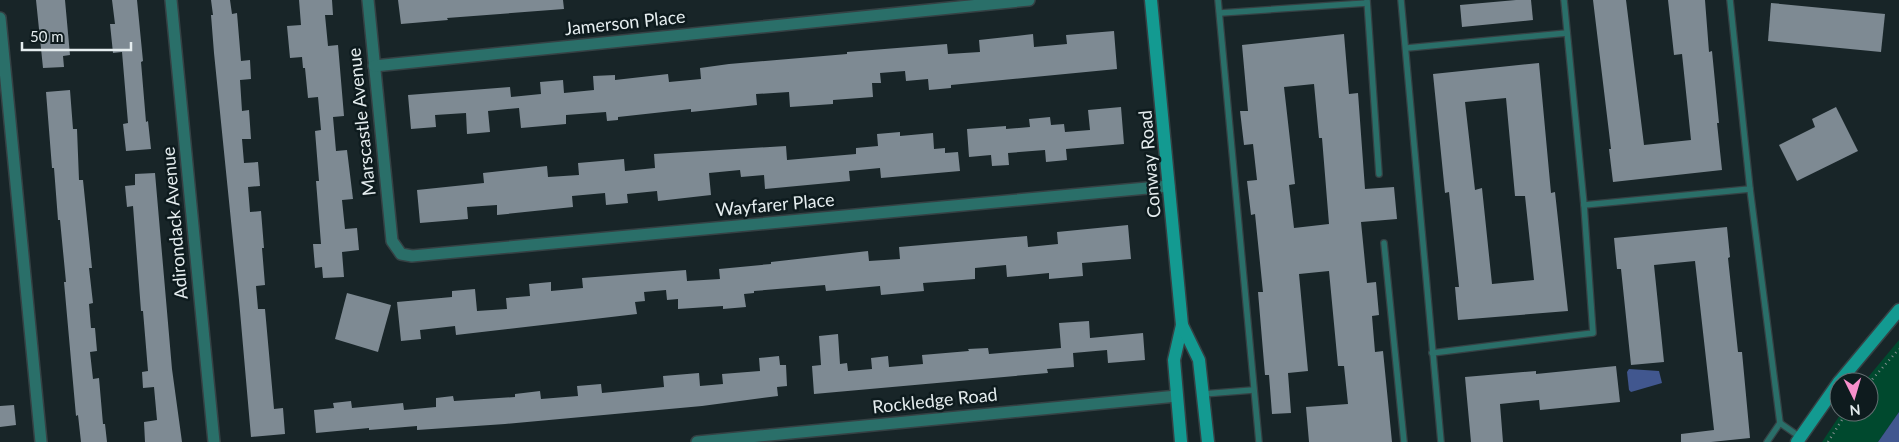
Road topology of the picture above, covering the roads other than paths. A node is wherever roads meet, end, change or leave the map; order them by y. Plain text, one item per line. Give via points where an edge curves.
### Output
1 (171, 0) edge
2 (368, 0) edge
3 (1029, 0) edge
4 (1151, 0) edge
5 (1218, 0) edge
6 (1401, 0) edge
7 (1564, 0) edge
8 (1730, 0) edge
9 (1367, 2) edge
10 (1220, 13) junction
11 (0, 18) edge
12 (1567, 33) junction
13 (1407, 48) junction
14 (374, 66) junction
15 (1379, 174) dead end
16 (1169, 186) junction
17 (1750, 189) junction
18 (1584, 205) junction
19 (392, 241) joint
20 (1384, 243) dead end
21 (1899, 310) edge
22 (1182, 325) junction
23 (1432, 353) junction
24 (1847, 372) edge
25 (1253, 390) junction
26 (1203, 394) junction
27 (1177, 396) junction
28 (1829, 396) edge
29 (1780, 423) junction
30 (1798, 440) edge
31 (41, 442) edge
32 (214, 442) edge
33 (697, 442) edge
34 (1181, 442) edge
35 (1208, 442) edge
36 (1259, 442) edge
37 (1404, 442) edge
38 (1441, 442) edge
39 (1767, 442) edge

1 - 32 street, Adirondack Avenue
2 - 14 street, Marscastle Avenue
3 - 14 street, Jamerson Place
4 - 16 main road, Conway Road
5 - 10 lane
6 - 13 lane
7 - 12 lane
8 - 17 lane
9 - 10 lane
9 - 15 lane
10 - 25 lane
11 - 31 street
12 - 13 lane
12 - 18 lane
13 - 23 lane
14 - 19 street, Marscastle Avenue
16 - 19 street, Wayfarer Place via 412,256 401,254
16 - 22 main road, Conway Road
17 - 18 lane
17 - 29 lane
18 - 23 lane via 1593,333
20 - 37 lane
21 - 24 main road
22 - 26 main road, Conway Road via 1199,360
22 - 27 main road, Conway Road via 1174,360
23 - 38 lane
25 - 26 lane
25 - 36 lane
26 - 35 main road, Conway Road
27 - 33 street, Rockledge Road
27 - 34 main road, Conway Road
28 - 30 main road
29 - 30 lane
29 - 39 lane

